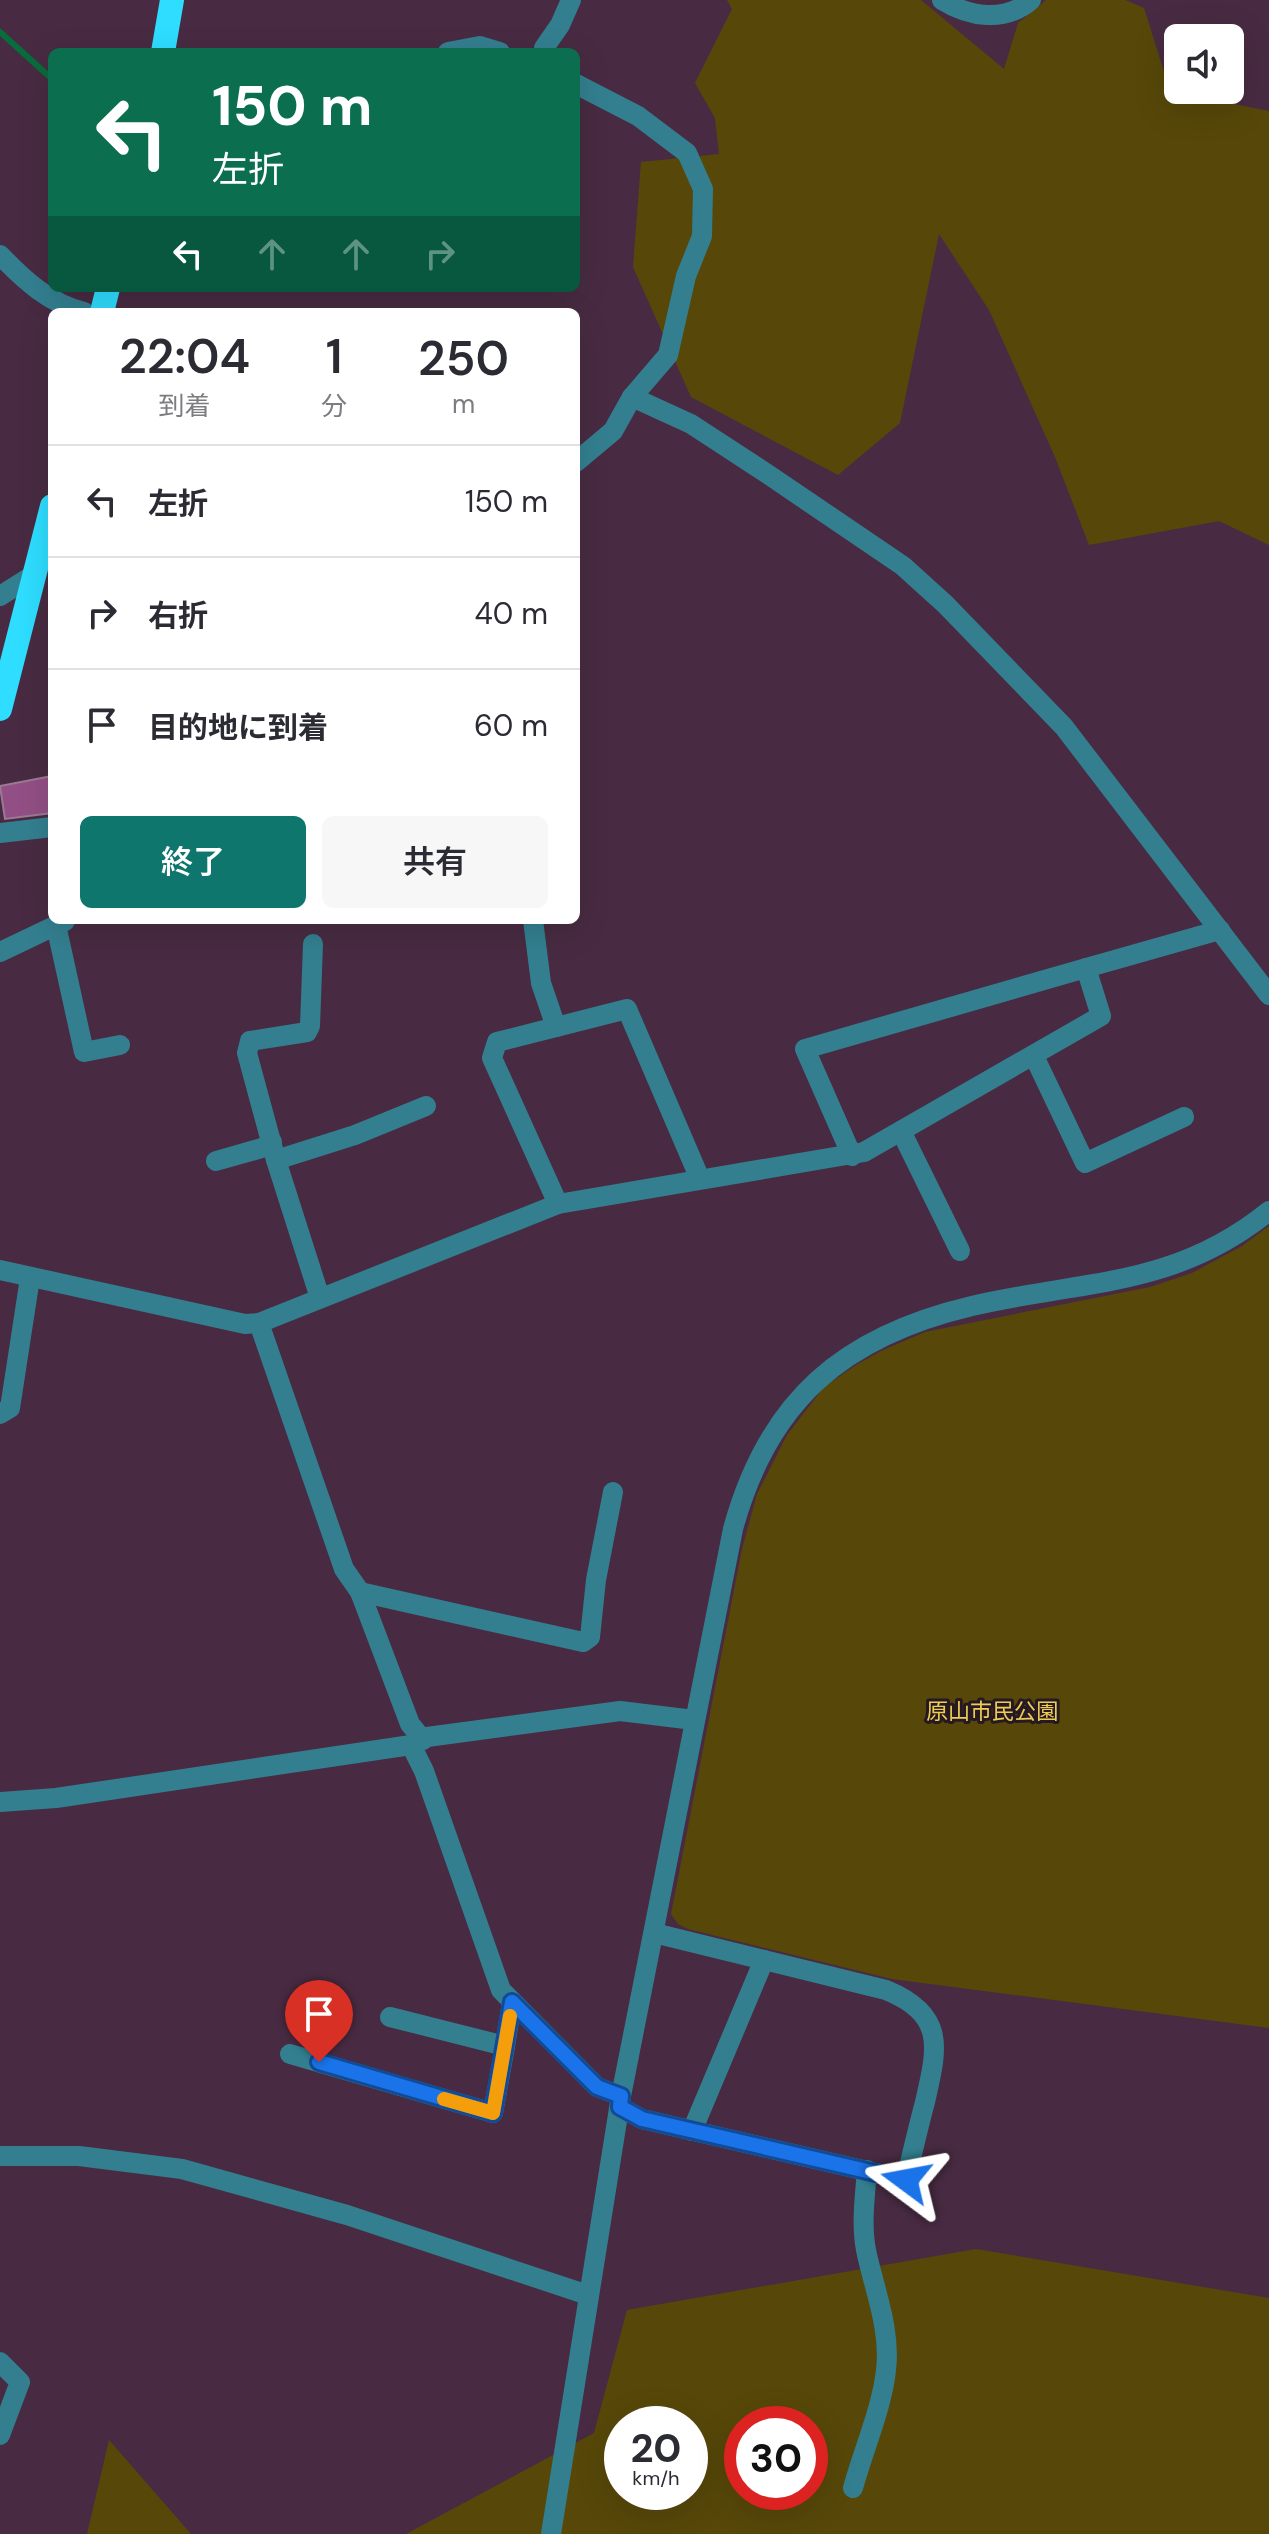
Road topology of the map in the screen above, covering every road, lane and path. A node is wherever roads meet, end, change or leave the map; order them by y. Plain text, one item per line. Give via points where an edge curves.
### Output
1 (172, 0) edge
2 (571, 0) edge
3 (942, 0) edge
4 (1031, 0) edge
5 (164, 48) edge
6 (544, 48) dead end
7 (580, 86) edge
8 (0, 255) edge
9 (68, 308) edge
10 (632, 397) junction
11 (580, 459) edge
12 (48, 530) edge
13 (42, 565) edge
14 (0, 596) edge
15 (0, 709) edge
16 (48, 827) edge
17 (0, 833) edge
18 (57, 924) edge
19 (61, 924) edge
20 (534, 924) edge
21 (1220, 930) junction
22 (313, 944) dead end
23 (0, 952) edge
24 (1086, 968) junction
25 (1269, 995) edge
26 (556, 1027) junction
27 (120, 1045) dead end
28 (1034, 1056) junction
29 (426, 1106) dead end
30 (1184, 1117) dead end
31 (901, 1131) junction
32 (274, 1151) junction
33 (852, 1156) junction
34 (216, 1161) dead end
35 (700, 1179) junction
36 (558, 1204) junction
37 (1269, 1211) edge
38 (960, 1251) dead end
39 (0, 1270) edge
40 (30, 1278) junction
41 (320, 1298) junction
42 (259, 1323) junction
43 (0, 1414) edge
44 (613, 1492) dead end
45 (360, 1592) junction
46 (694, 1720) junction
47 (417, 1742) junction
48 (0, 1802) edge
49 (654, 1933) junction
50 (764, 1960) junction
51 (512, 2002) junction
52 (390, 2017) dead end
53 (505, 2046) junction
54 (290, 2054) dead end
55 (620, 2102) junction
56 (692, 2131) junction
57 (0, 2156) edge
58 (867, 2170) junction
59 (588, 2295) junction
60 (0, 2362) edge
61 (0, 2435) edge
62 (853, 2488) dead end
63 (551, 2534) edge

1 - 5 highway
2 - 6 street
3 - 4 street via 963,12 994,16
7 - 10 street via 638,116 687,153 703,189 702,236 686,276 668,355
8 - 9 street via 26,282
10 - 11 street via 613,431
10 - 21 street via 691,424 769,475 903,566 945,604 1064,727
12 - 13 highway
13 - 14 street
13 - 15 highway
16 - 17 street
18 - 23 street
19 - 27 street via 84,1052
20 - 26 street via 541,983
21 - 24 street
21 - 25 street
22 - 32 street via 307,1032 250,1041 247,1053
24 - 28 street via 1101,1016
24 - 33 street via 805,1049
26 - 35 street via 627,1009
26 - 36 street via 497,1042 492,1058
28 - 30 street via 1085,1163
28 - 31 street
29 - 32 street via 355,1135
31 - 33 street
31 - 38 street
32 - 34 street via 262,1148
32 - 41 street
33 - 35 street
35 - 36 street
36 - 41 street
37 - 46 street via 1222,1245 1157,1271 908,1324 858,1349 810,1387 770,1439 742,1495
39 - 40 street
40 - 42 street
40 - 43 street via 10,1408
41 - 42 street
42 - 45 street via 344,1569
44 - 45 street via 590,1637 583,1642
45 - 47 street
46 - 47 street via 620,1711
46 - 49 street
47 - 48 street via 56,1798
47 - 51 street via 501,1990
49 - 50 street
49 - 55 street
50 - 56 street
50 - 58 street via 886,1990 925,2018 936,2050 906,2180
51 - 53 street
51 - 55 street via 597,2087
52 - 53 street
53 - 54 street via 493,2113
55 - 56 street via 642,2119
55 - 59 street
56 - 58 street
57 - 59 street via 79,2156 182,2169 347,2215
58 - 62 street via 863,2230 883,2325 886,2370
59 - 63 street
60 - 61 street via 20,2382

